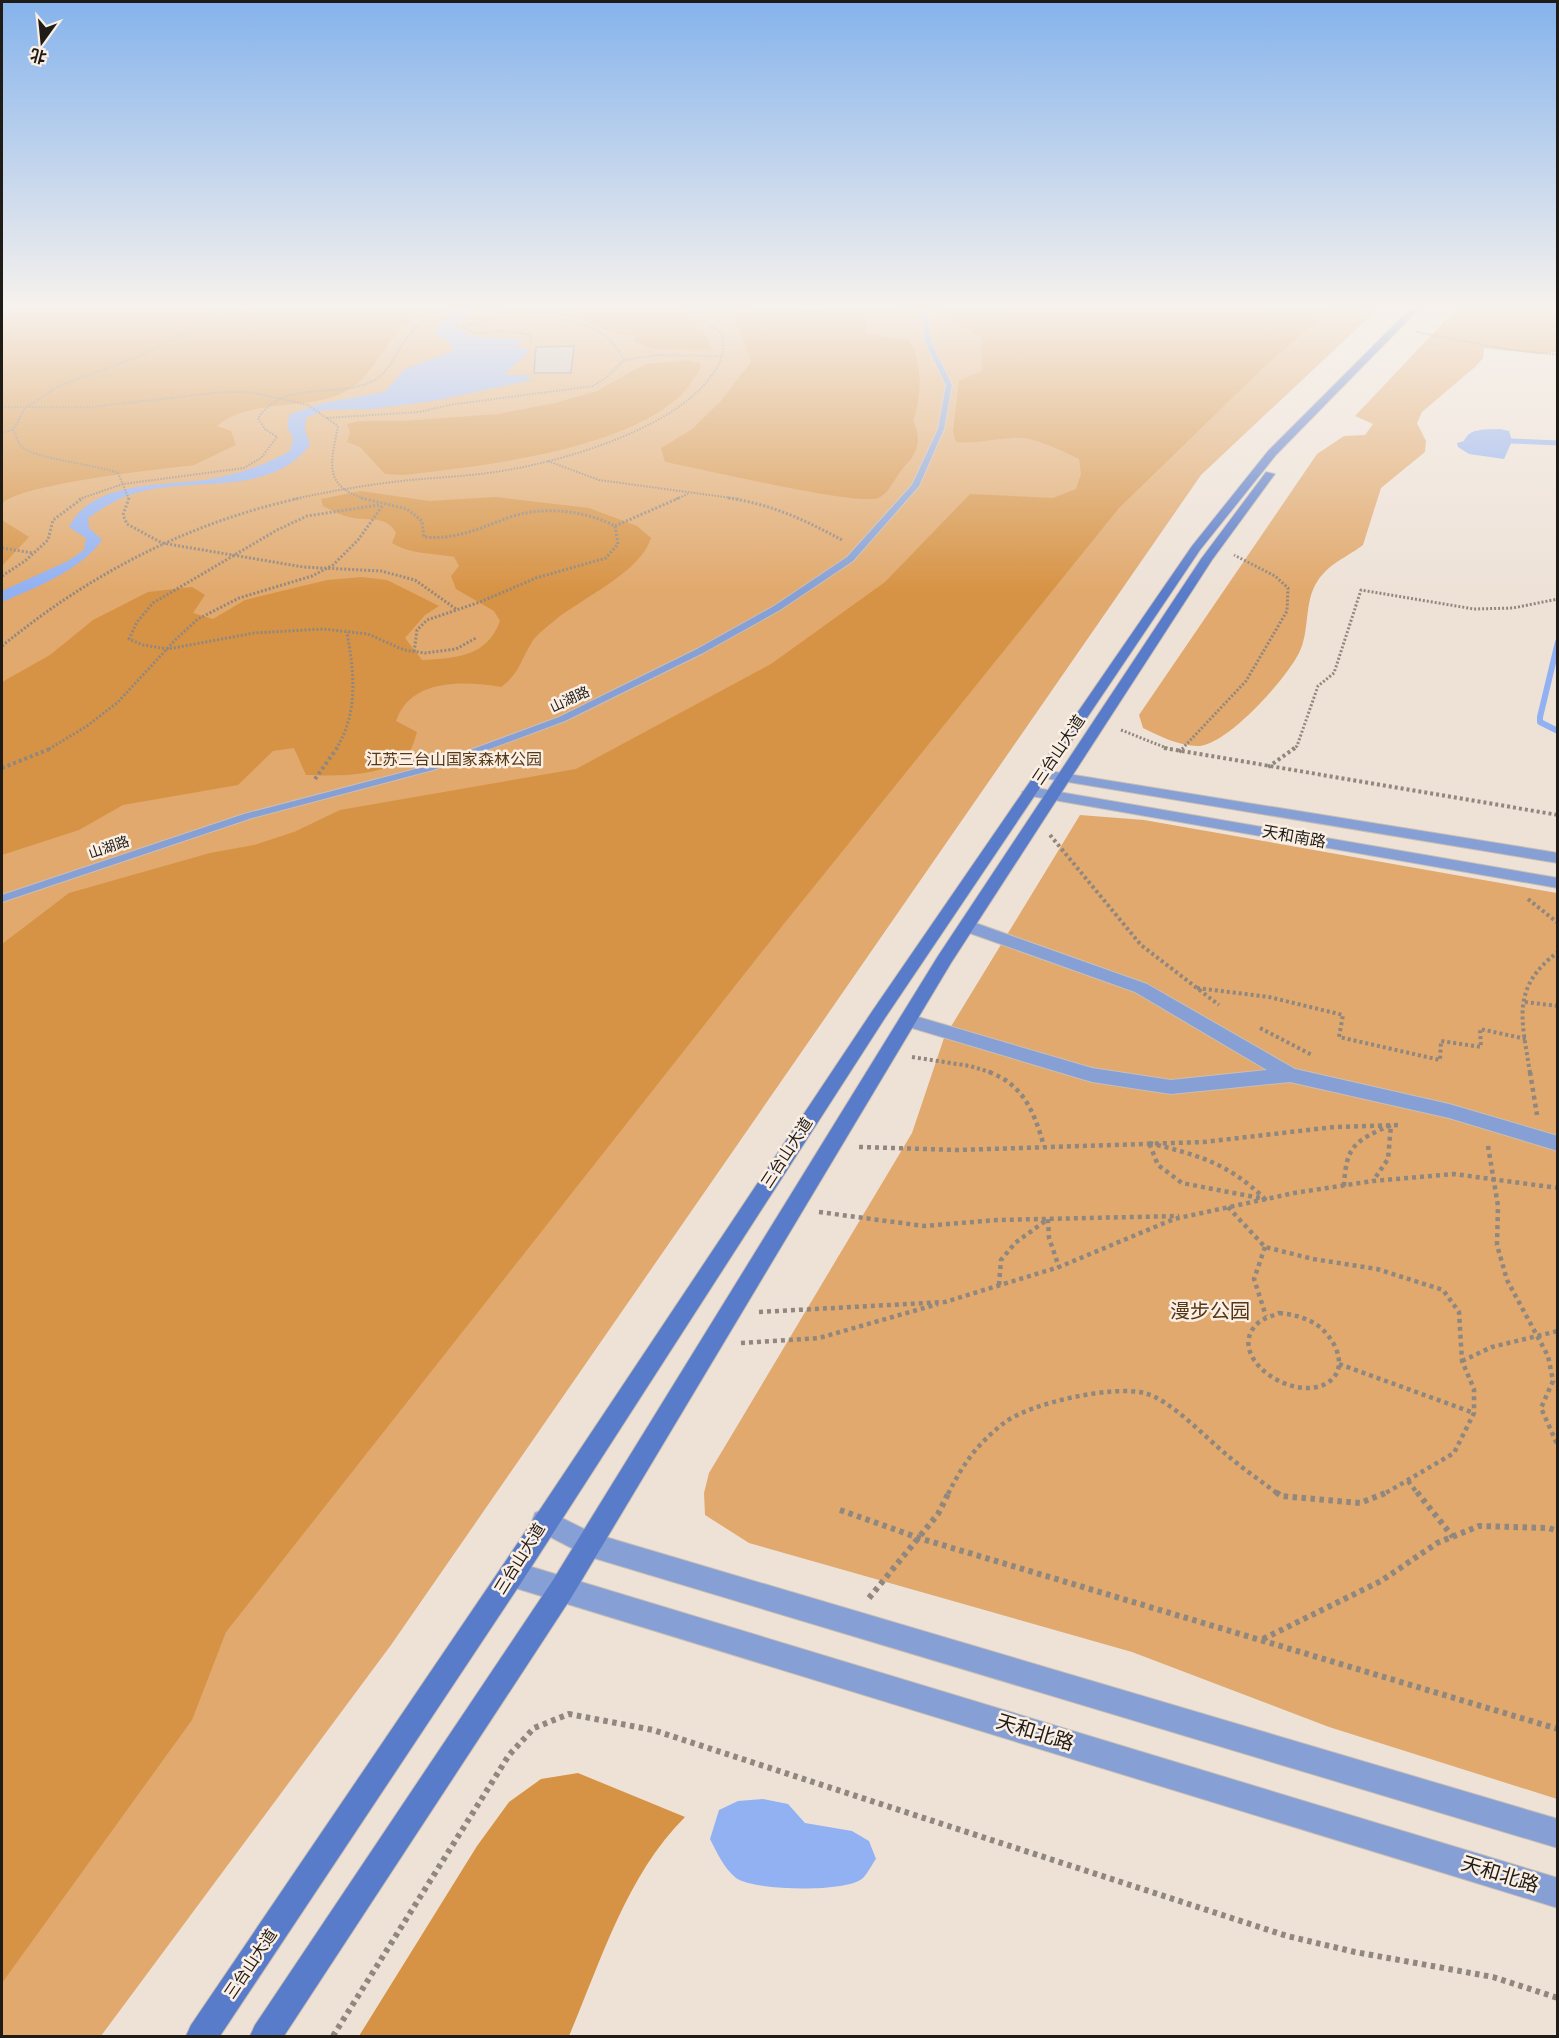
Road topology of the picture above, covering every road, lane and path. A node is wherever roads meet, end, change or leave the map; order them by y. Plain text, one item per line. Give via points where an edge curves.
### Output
1 (36, 401) edge
2 (143, 401) edge
3 (274, 401) edge
4 (295, 401) edge
5 (483, 401) edge
6 (686, 401) edge
7 (946, 401) edge
8 (1324, 401) edge
9 (1337, 401) edge
10 (2, 407) edge
11 (26, 408) junction
12 (326, 418) junction
13 (13, 430) junction
14 (2, 433) edge
15 (548, 461) junction
16 (124, 486) junction
17 (345, 490) junction
18 (691, 492) junction
19 (383, 505) junction
20 (615, 526) junction
21 (162, 543) junction
22 (1216, 547) junction
23 (2, 548) edge
24 (859, 549) junction
25 (34, 553) junction
26 (236, 556) junction
27 (328, 569) junction
28 (2, 576) edge
29 (1557, 600) edge
30 (456, 609) junction
31 (347, 632) junction
32 (476, 638) dead end
33 (2, 646) edge
34 (167, 649) junction
35 (414, 653) junction
36 (1101, 721) junction
37 (1178, 752) junction
38 (1268, 767) junction
39 (2, 768) edge
40 (1043, 774) junction
41 (1064, 778) junction
42 (1030, 792) junction
43 (1053, 795) junction
44 (298, 801) junction
45 (1557, 815) edge
46 (1038, 819) junction
47 (1557, 858) edge
48 (1557, 883) edge
49 (2, 899) edge
50 (967, 926) junction
51 (1557, 952) edge
52 (1196, 988) junction
53 (1525, 1002) junction
54 (1557, 1006) edge
55 (1227, 1011) dead end
56 (908, 1020) junction
57 (1255, 1026) dead end
58 (1526, 1039) junction
59 (888, 1052) junction
60 (1323, 1060) dead end
61 (1290, 1076) junction
62 (1484, 1122) junction
63 (1391, 1125) junction
64 (1414, 1125) dead end
65 (1549, 1141) edge
66 (1149, 1143) junction
67 (831, 1146) junction
68 (1044, 1146) junction
69 (1494, 1179) junction
70 (1373, 1181) junction
71 (1344, 1186) junction
72 (1557, 1188) edge
73 (1265, 1199) junction
74 (1228, 1207) junction
75 (794, 1208) junction
76 (1189, 1215) junction
77 (1048, 1219) junction
78 (1265, 1247) junction
79 (1059, 1267) junction
80 (999, 1285) junction
81 (945, 1302) junction
82 (729, 1313) junction
83 (1266, 1316) junction
84 (1557, 1331) edge
85 (1537, 1335) junction
86 (709, 1346) junction
87 (1462, 1361) junction
88 (1339, 1364) junction
89 (1474, 1413) junction
90 (1557, 1446) edge
91 (1408, 1481) junction
92 (840, 1510) dead end
93 (544, 1521) junction
94 (1557, 1531) edge
95 (1453, 1537) junction
96 (919, 1538) junction
97 (587, 1544) junction
98 (512, 1574) junction
99 (562, 1589) junction
100 (849, 1622) junction
101 (1263, 1640) junction
102 (1557, 1729) edge
103 (1557, 1834) edge
104 (1557, 1893) edge
105 (1557, 1998) edge
106 (202, 2037) edge
107 (266, 2037) edge
108 (333, 2037) edge

1 - 11 path
2 - 11 path
3 - 16 path via 262,409 258,418 277,437 261,458 243,468 168,476
4 - 12 path
5 - 12 path via 419,412
6 - 15 path via 659,421 577,454
7 - 24 lane, 山湖路 via 941,429 915,486
8 - 40 main road, 三台山大道 via 1272,453 1210,531
9 - 22 main road, 三台山大道 via 1286,453
10 - 11 path
11 - 13 path
12 - 17 path via 338,426 333,478
13 - 14 path
13 - 16 path via 22,448 39,456 100,466 118,473
15 - 17 path via 510,470
15 - 18 path via 599,480
16 - 21 path via 129,498 123,515 127,524
16 - 25 path via 78,500 53,520 48,540
17 - 19 path
17 - 21 path via 226,517
18 - 20 path
18 - 24 path via 752,501 796,515
19 - 20 path via 407,509 422,521 424,537 442,540 468,537 514,516 547,513 591,515
19 - 26 path via 307,516
19 - 27 path via 369,529
20 - 30 path via 618,544 606,558 536,578
21 - 26 path
21 - 33 path via 64,596
22 - 36 main road, 三台山大道
22 - 37 path via 1275,576 1288,588 1287,611 1246,681
23 - 25 path
24 - 44 lane, 山湖路 via 777,608 562,719 430,768
25 - 28 path
26 - 27 path
26 - 34 path via 153,603 137,622 129,639 148,649
27 - 30 path via 381,571 415,580
27 - 34 path via 209,611 179,633
29 - 38 path via 1513,608 1474,609 1361,590 1335,673 1318,686 1297,746
30 - 35 path via 427,620 417,630
31 - 34 path via 285,630
31 - 35 path via 370,635
31 - 44 path via 356,675 354,709 338,751
32 - 35 path via 445,654
34 - 39 path via 128,694 62,744
36 - 37 path
36 - 41 main road, 三台山大道
37 - 38 path
38 - 45 path
40 - 41 street, 天和南路
40 - 42 main road, 三台山大道
41 - 43 main road, 三台山大道
41 - 47 street, 天和南路
42 - 43 street, 天和南路
42 - 93 main road, 三台山大道
43 - 46 main road, 三台山大道
43 - 48 street, 天和南路
44 - 49 lane, 山湖路
46 - 50 main road, 三台山大道
46 - 52 path via 1141,945
50 - 56 main road, 三台山大道
50 - 61 street via 1141,988
51 - 53 path via 1526,986
52 - 55 path
52 - 58 path via 1269,997 1343,1015 1340,1037 1440,1060 1441,1041 1481,1047 1480,1029
53 - 54 path
53 - 58 path
56 - 59 main road, 三台山大道
56 - 61 street via 1092,1075 1172,1087
57 - 60 path
58 - 65 path
59 - 67 main road, 三台山大道
59 - 68 path via 993,1073 1020,1090 1038,1123
61 - 62 street
62 - 65 street
62 - 69 path
63 - 64 path
63 - 66 path via 1334,1127 1204,1142
63 - 70 path via 1388,1160
63 - 71 path via 1353,1143 1345,1159
66 - 68 path
66 - 73 path via 1218,1161 1243,1177
66 - 73 path via 1158,1165 1182,1182
67 - 68 path via 959,1150
67 - 75 main road, 三台山大道
69 - 70 path via 1454,1174
69 - 72 path
69 - 85 path via 1497,1245 1507,1280
70 - 71 path
71 - 73 path
73 - 74 path
74 - 76 path
74 - 78 path
75 - 77 path via 924,1226
75 - 82 main road, 三台山大道
76 - 77 path
76 - 79 path
77 - 79 path via 1049,1238
77 - 80 path via 1015,1244 1002,1260
78 - 83 path via 1254,1279
78 - 87 path via 1377,1269 1443,1290 1459,1312
79 - 80 path
80 - 81 path
81 - 82 path
81 - 86 path via 819,1338
82 - 86 main road, 三台山大道
83 - 88 path via 1293,1314 1314,1323 1331,1339
83 - 88 path via 1250,1332 1248,1344 1252,1357 1271,1379 1293,1388 1315,1389 1327,1384
84 - 85 path
85 - 87 path via 1492,1347
85 - 90 path via 1548,1356 1553,1381 1541,1408
86 - 97 main road, 三台山大道
87 - 89 path via 1474,1389
88 - 89 path
89 - 91 path via 1454,1453
91 - 95 path
91 - 96 path via 1360,1503 1281,1496 1185,1417 1145,1394 1113,1391 1059,1400 1005,1422 965,1460 938,1514
92 - 96 path
93 - 97 street
93 - 98 main road, 三台山大道
94 - 95 path via 1479,1526
95 - 101 path via 1437,1543 1381,1581
96 - 100 path
96 - 101 path
97 - 99 main road, 三台山大道
97 - 100 street
98 - 99 street, 天和北路
98 - 106 main road, 三台山大道
99 - 104 street, 天和北路
99 - 107 main road, 三台山大道
100 - 103 street
101 - 102 path
105 - 108 path via 1493,1977 1287,1936 653,1730 569,1714 534,1728 509,1755

